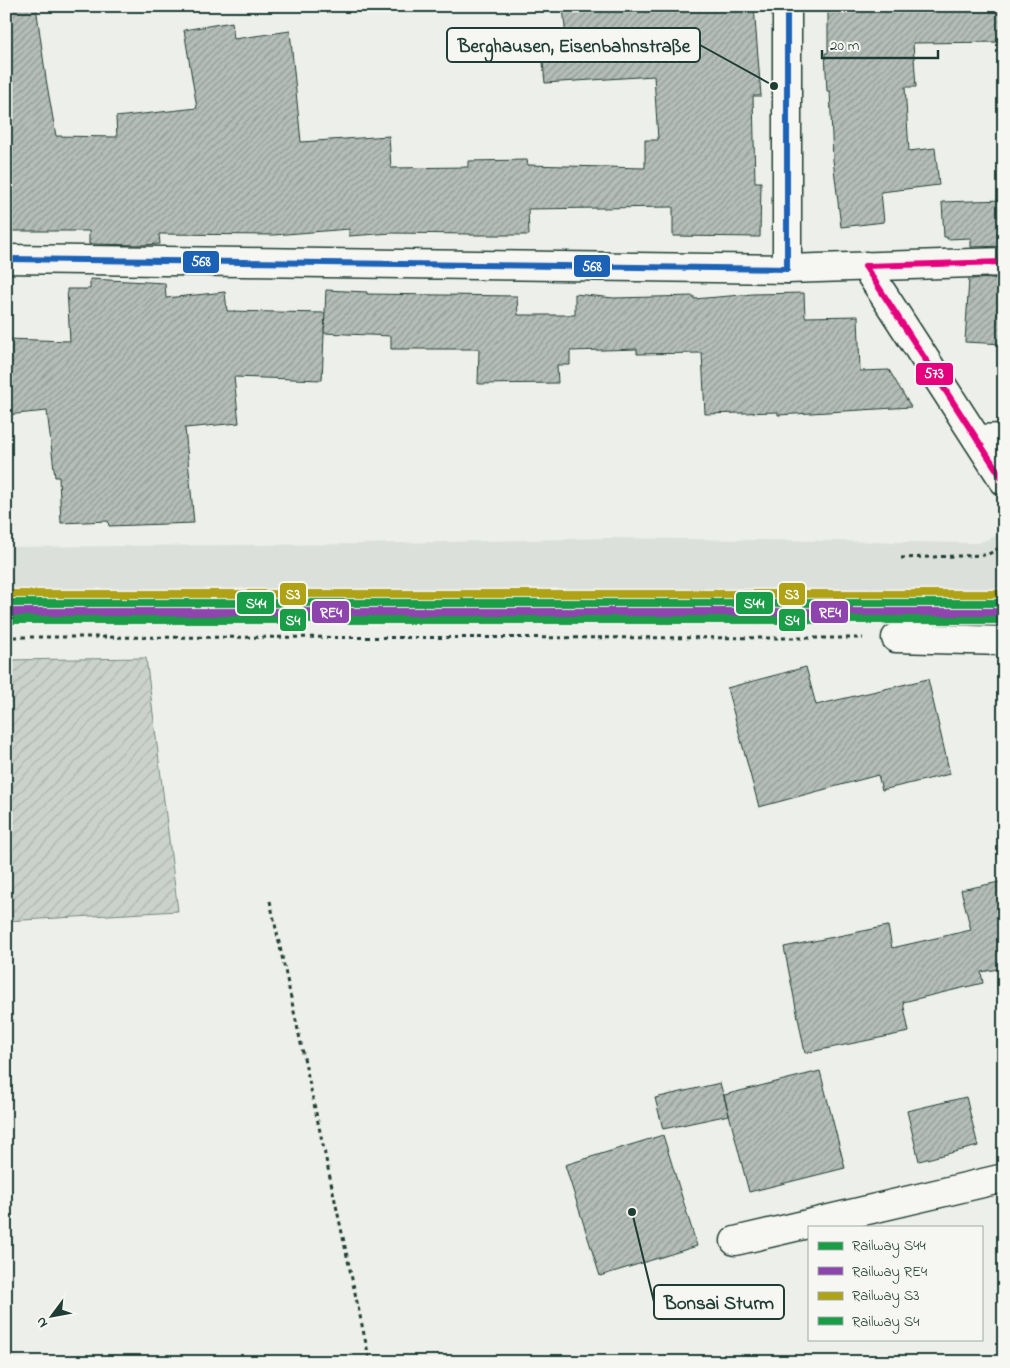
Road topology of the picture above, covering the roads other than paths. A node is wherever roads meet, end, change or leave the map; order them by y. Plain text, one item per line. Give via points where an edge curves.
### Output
1 (787, 6) edge
2 (6, 259) edge
3 (1004, 262) edge
4 (865, 266) junction
5 (787, 269) junction
6 (1004, 438) edge
7 (977, 439) junction
8 (1004, 481) edge
9 (896, 638) road end
10 (1004, 641) edge
11 (1004, 1178) edge
12 (735, 1241) dead end

1 - 5 main road
2 - 5 main road
3 - 4 main road
4 - 5 main road
4 - 7 main road
6 - 7 main road
7 - 8 main road
9 - 10 main road
11 - 12 main road

